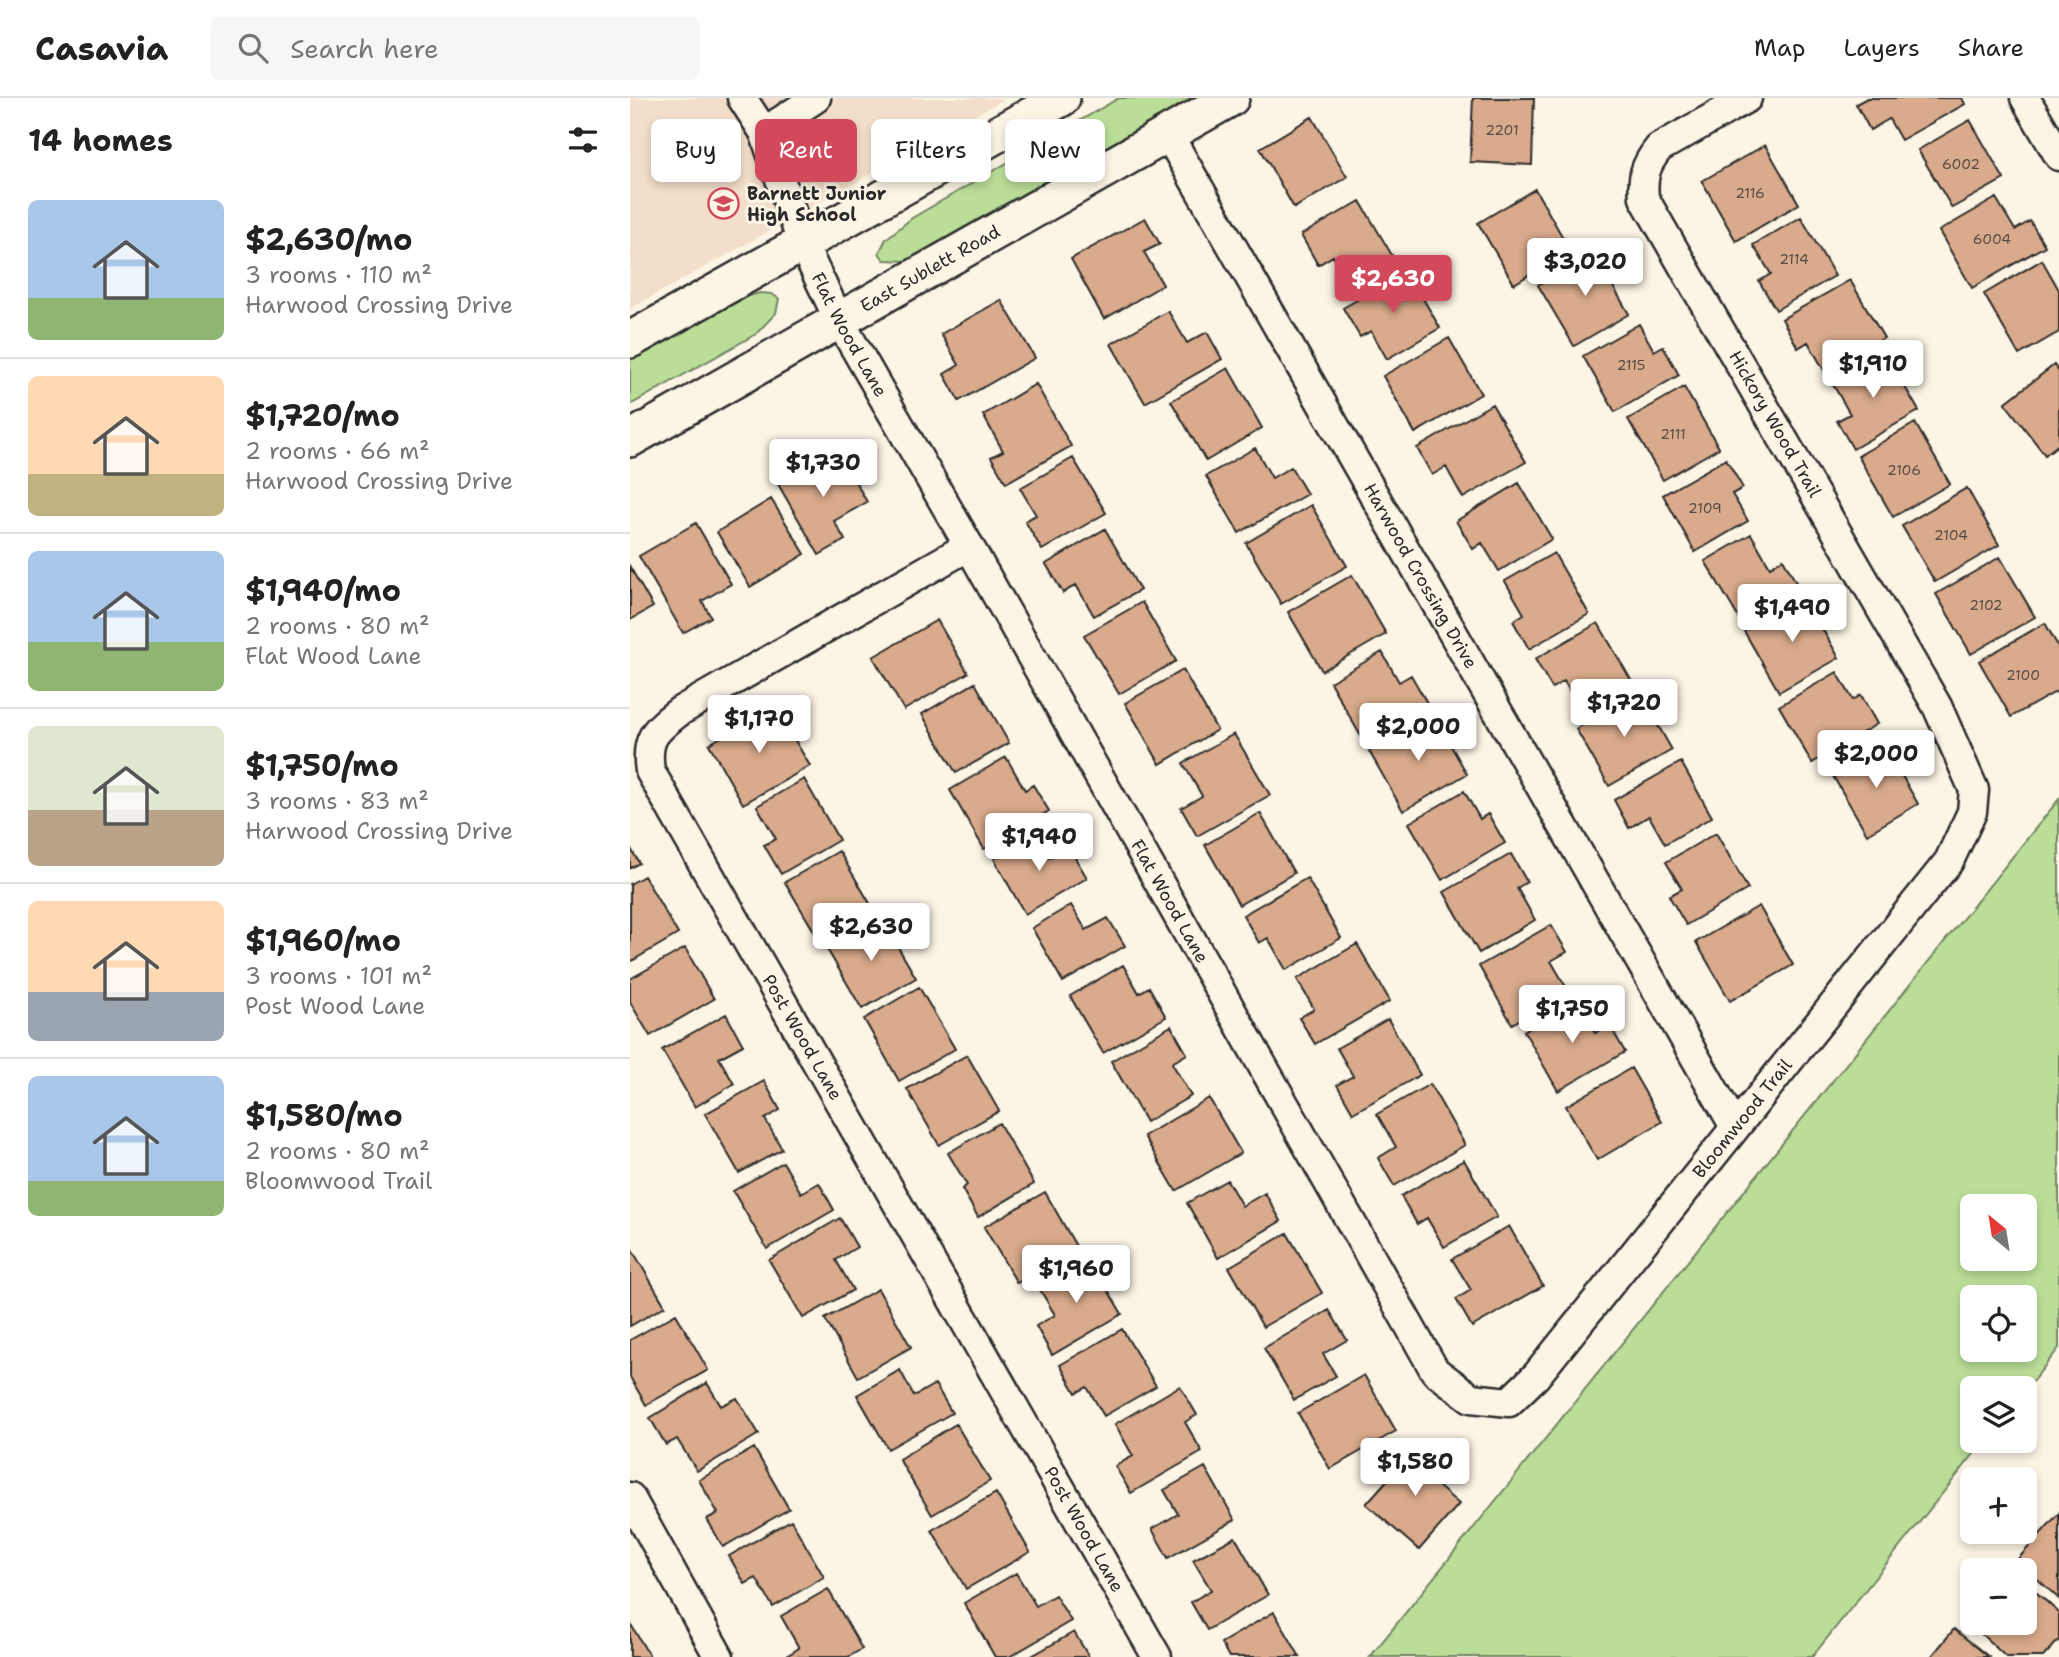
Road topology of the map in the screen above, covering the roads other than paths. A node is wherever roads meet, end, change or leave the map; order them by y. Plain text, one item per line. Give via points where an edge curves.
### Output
1 (742, 98) edge
2 (816, 98) edge
3 (1062, 98) edge
4 (1231, 98) edge
5 (1747, 98) edge
6 (2025, 98) edge
7 (756, 119) edge
8 (784, 119) edge
9 (1168, 134) junction
10 (2059, 156) edge
11 (781, 182) edge
12 (802, 243) junction
13 (839, 320) junction
14 (630, 340) edge
15 (630, 439) edge
16 (969, 546) junction
17 (1974, 790) joint
18 (1735, 1127) junction
19 (1471, 1398) joint
20 (630, 1497) edge
21 (719, 1657) edge
22 (1157, 1657) edge

1 - 7 street, Flat Wood Lane
2 - 8 street
3 - 12 main road
4 - 9 main road, East Sublett Road
5 - 17 street, Hickory Wood Trail via 1658,148 1642,177 1644,198 1937,706
6 - 10 street
9 - 13 main road, East Sublett Road
9 - 18 street, Harwood Crossing Drive
11 - 12 street, Flat Wood Lane
12 - 13 street, Flat Wood Lane
12 - 14 main road
13 - 15 main road, East Sublett Road
13 - 16 street, Flat Wood Lane
16 - 19 street, Flat Wood Lane via 1435,1371
16 - 22 street, Post Wood Lane via 680,711 651,738 650,771
17 - 18 street, Bloomwood Trail via 1972,812 1949,861
18 - 19 street, Bloomwood Trail via 1536,1376 1509,1402
20 - 21 street

